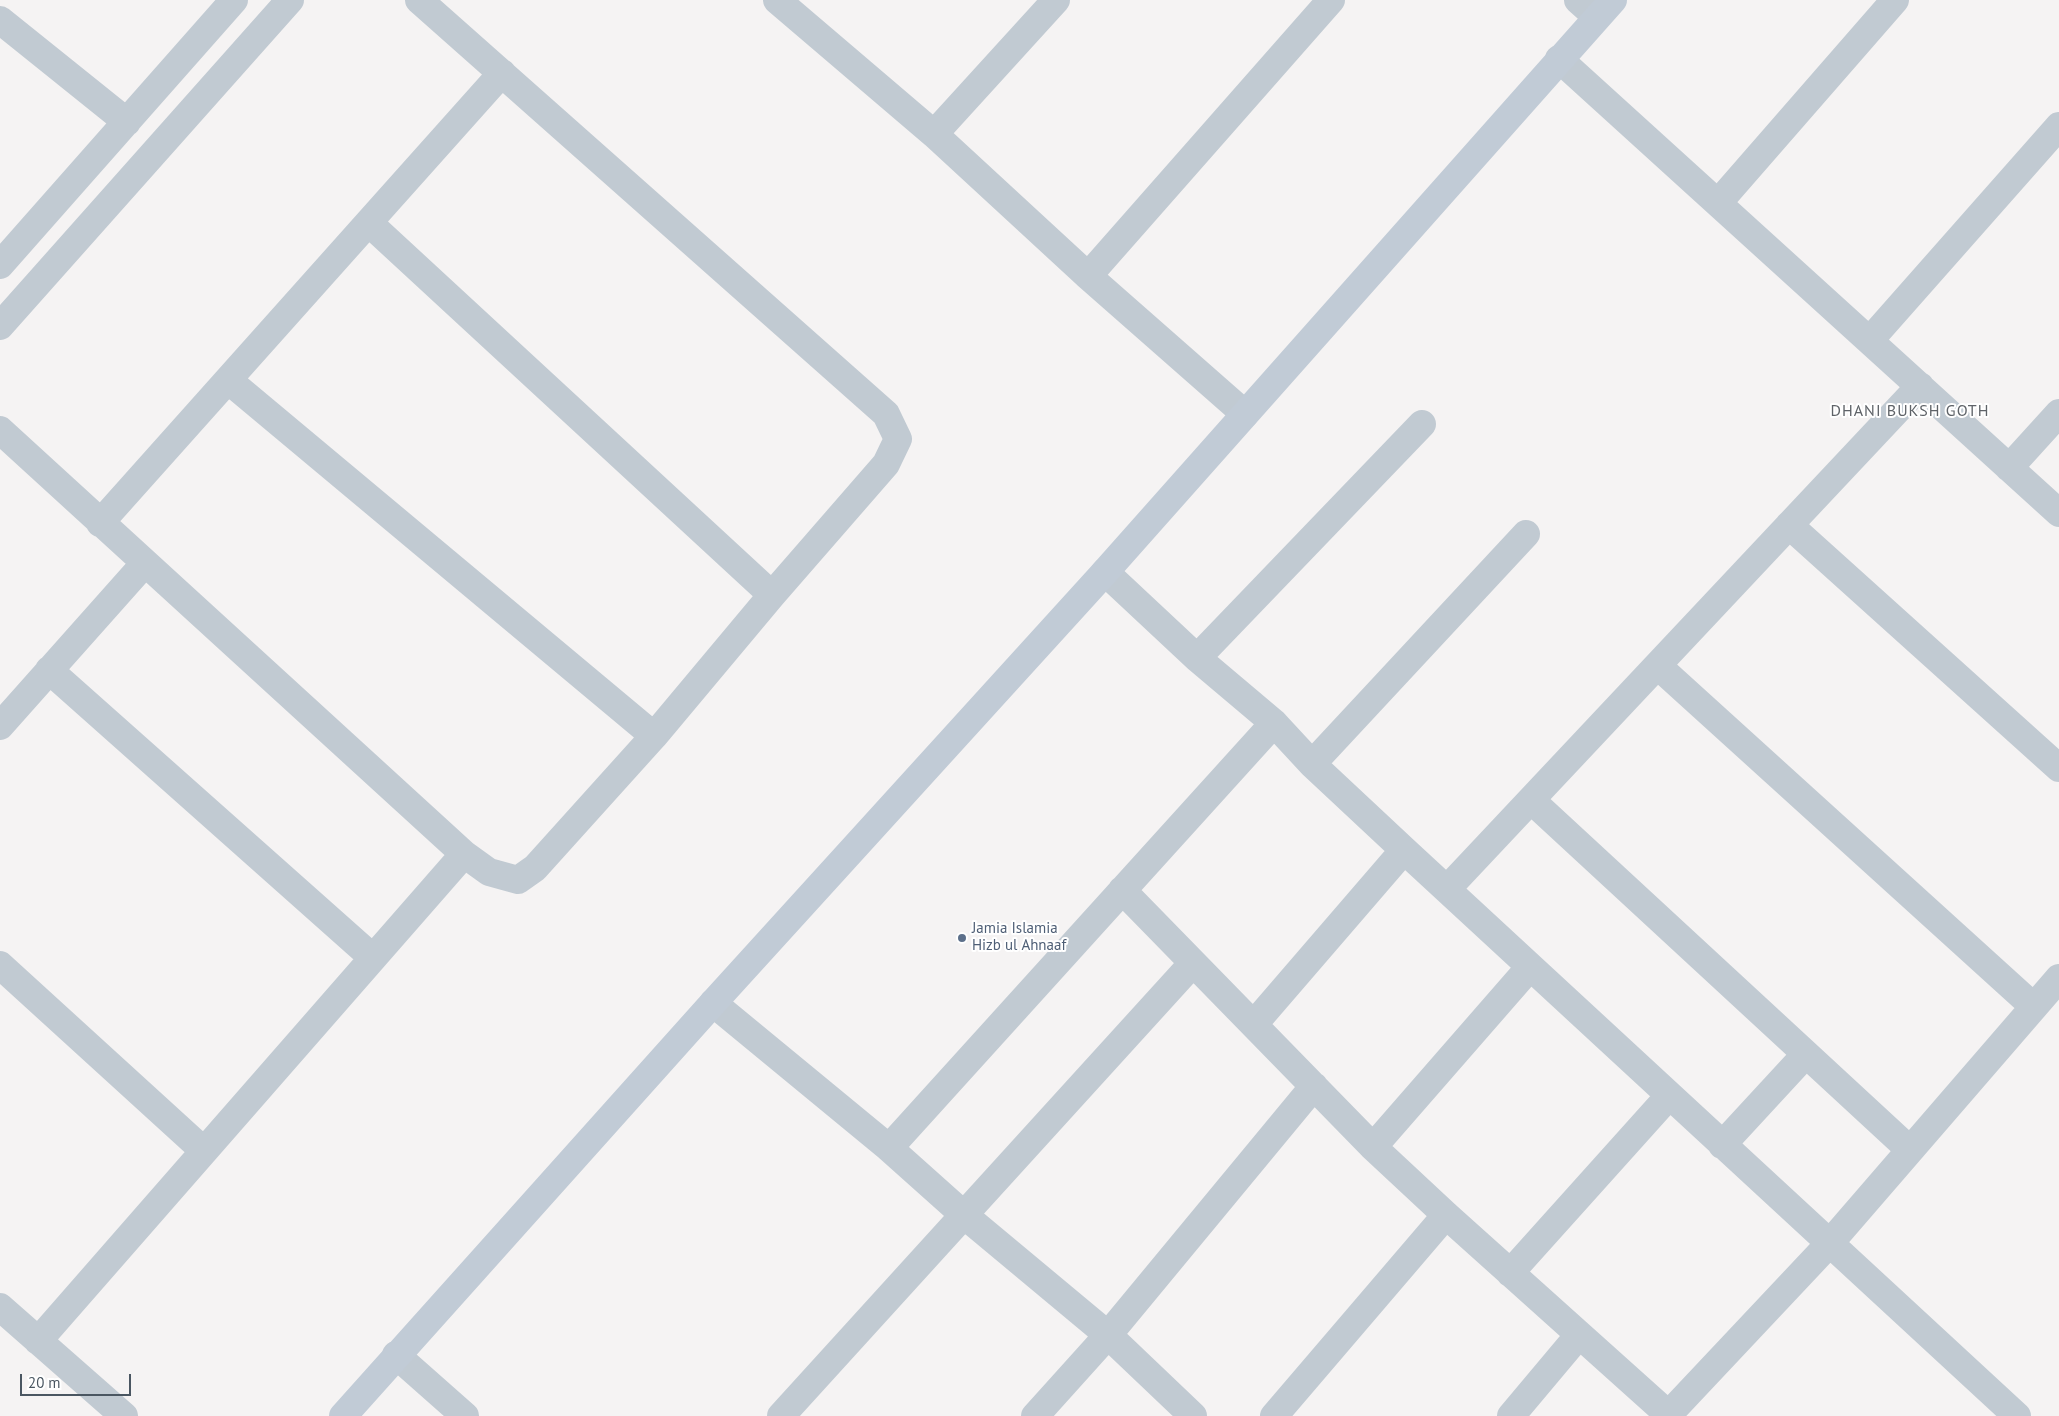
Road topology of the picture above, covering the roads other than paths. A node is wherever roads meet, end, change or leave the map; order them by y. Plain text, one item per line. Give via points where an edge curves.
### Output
1 (234, 0) edge
2 (290, 0) edge
3 (419, 0) edge
4 (1056, 0) edge
5 (1331, 0) edge
6 (1895, 0) edge
7 (790, 4) edge
8 (1596, 6) edge
9 (0, 20) edge
10 (1559, 59) junction
11 (502, 73) junction
12 (127, 122) junction
13 (2059, 126) edge
14 (934, 134) junction
15 (1718, 203) junction
16 (369, 223) junction
17 (0, 265) edge
18 (1088, 276) junction
19 (0, 326) edge
20 (1870, 340) junction
21 (228, 380) junction
22 (1920, 386) junction
23 (2059, 413) edge
24 (1245, 414) junction
25 (1422, 424) dead end
26 (0, 430) edge
27 (2009, 468) junction
28 (2059, 513) edge
29 (100, 523) junction
30 (1789, 525) junction
31 (1526, 534) dead end
32 (145, 562) junction
33 (1105, 572) junction
34 (772, 595) junction
35 (1197, 658) junction
36 (1658, 666) junction
37 (49, 670) junction
38 (1274, 724) junction
39 (0, 726) edge
40 (654, 736) junction
41 (1312, 764) junction
42 (2059, 768) edge
43 (1531, 800) junction
44 (1404, 850) junction
45 (464, 854) junction
46 (1447, 889) junction
47 (1122, 890) junction
48 (373, 958) junction
49 (1193, 963) junction
50 (0, 965) edge
51 (1530, 967) junction
52 (2059, 978) edge
53 (714, 1003) junction
54 (2034, 1007) junction
55 (1254, 1024) junction
56 (1806, 1054) junction
57 (1314, 1086) junction
58 (1669, 1096) junction
59 (1722, 1145) junction
60 (1373, 1147) junction
61 (889, 1148) junction
62 (1910, 1150) junction
63 (204, 1151) junction
64 (964, 1215) junction
65 (1446, 1215) junction
66 (1829, 1244) junction
67 (1510, 1273) junction
68 (0, 1307) edge
69 (1108, 1335) junction
70 (1579, 1335) junction
71 (38, 1341) junction
72 (396, 1355) junction
73 (1669, 1415) edge
74 (124, 1416) edge
75 (343, 1416) edge
76 (465, 1416) edge
77 (781, 1416) edge
78 (1035, 1416) edge
79 (1193, 1416) edge
80 (1274, 1416) edge
81 (1511, 1416) edge
82 (2017, 1416) edge

1 - 12 street
2 - 19 street
3 - 11 street
4 - 14 street
5 - 18 street
6 - 15 street
7 - 14 street
8 - 10 street
9 - 12 street
10 - 15 street
10 - 24 street
11 - 16 street
11 - 34 street via 886,414 898,439 886,464
12 - 17 street
13 - 20 street
14 - 18 street
15 - 20 street
16 - 21 street
16 - 34 street
18 - 24 street
20 - 22 street
21 - 29 street
21 - 40 street
22 - 27 street
22 - 30 street
23 - 27 street
24 - 33 street
25 - 35 street
26 - 29 street
27 - 28 street
29 - 32 street
30 - 36 street
30 - 42 street
31 - 41 street
32 - 37 street
32 - 45 street
33 - 35 street
33 - 53 street
34 - 40 street
35 - 38 street
36 - 43 street
36 - 54 street
37 - 39 street
37 - 48 street
38 - 41 street
38 - 47 street
40 - 45 street via 535,868 518,880 489,872
41 - 44 street
43 - 46 street
43 - 56 street
44 - 46 street
44 - 55 street
45 - 48 street
46 - 51 street
47 - 49 street
47 - 61 street
48 - 63 street
49 - 55 street
49 - 64 street
50 - 63 street
51 - 58 street
51 - 60 street
52 - 54 street
53 - 61 street
53 - 72 street
54 - 62 street
55 - 57 street
56 - 59 street
56 - 62 street
57 - 60 street
57 - 69 street
58 - 59 street
58 - 67 street
59 - 66 street
60 - 65 street
61 - 64 street
62 - 66 street
63 - 71 street
64 - 69 street
64 - 77 street
65 - 67 street
65 - 80 street
66 - 73 street
66 - 82 street
67 - 70 street
68 - 71 street
69 - 78 street
69 - 79 street
70 - 73 street
70 - 81 street
71 - 74 street
72 - 75 street
72 - 76 street

